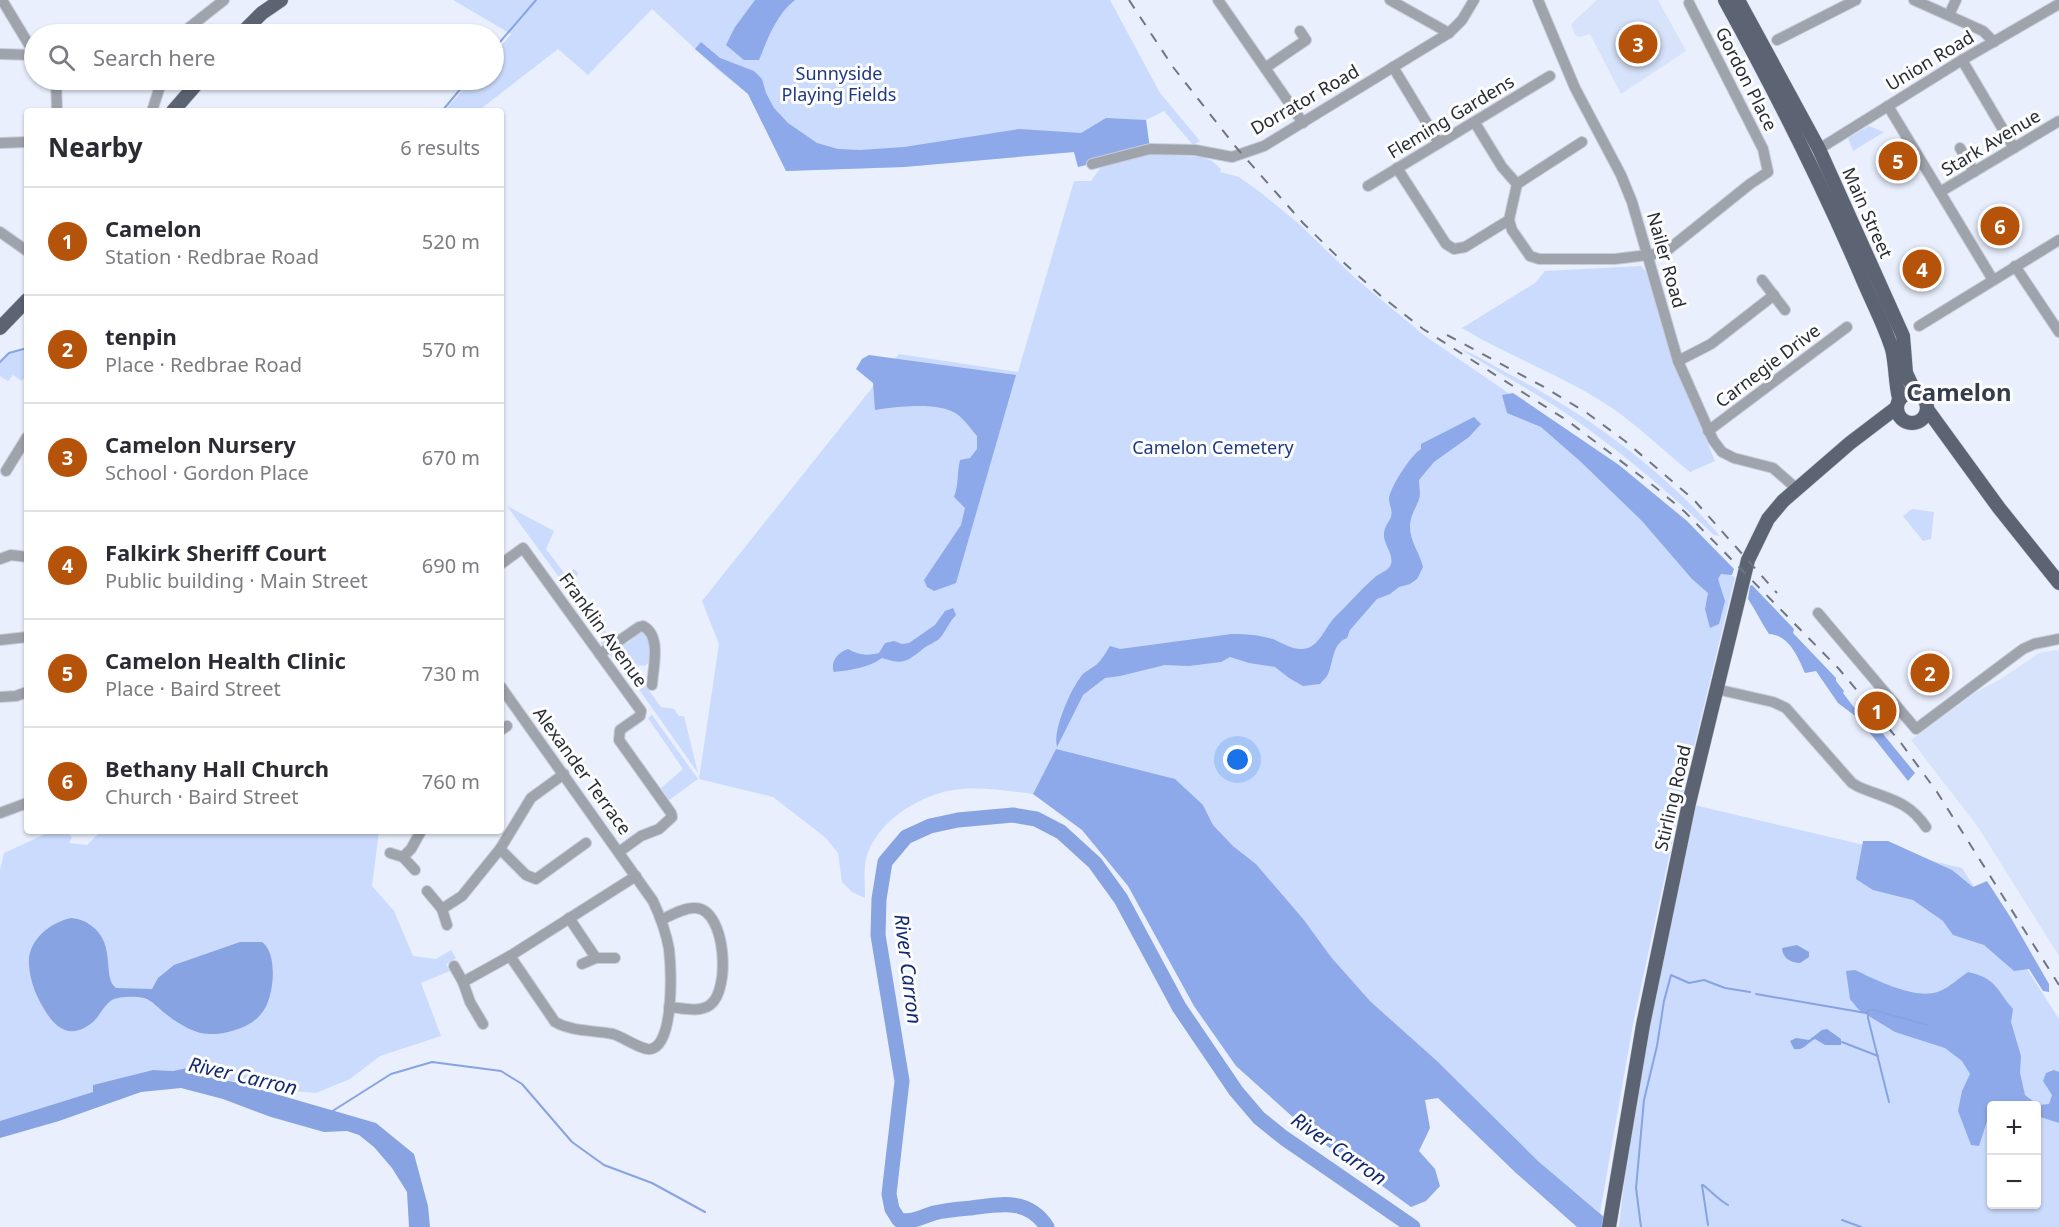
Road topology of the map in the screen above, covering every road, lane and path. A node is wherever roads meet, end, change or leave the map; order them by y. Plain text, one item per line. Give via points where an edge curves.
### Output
1 (2, 0) edge
2 (225, 0) edge
3 (281, 0) edge
4 (1218, 0) edge
5 (1390, 0) edge
6 (1474, 0) edge
7 (1538, 0) edge
8 (1725, 0) edge
9 (1738, 0) edge
10 (1856, 0) edge
11 (1914, 0) edge
12 (1956, 0) edge
13 (1689, 3) dead end
14 (2059, 4) edge
15 (1949, 15) junction
16 (194, 24) edge
17 (251, 24) edge
18 (1300, 31) dead end
19 (1449, 33) junction
20 (24, 37) edge
21 (1777, 40) dead end
22 (1994, 42) junction
23 (0, 54) edge
24 (24, 54) edge
25 (1962, 60) junction
26 (1393, 67) junction
27 (1265, 68) junction
28 (1551, 76) dead end
29 (56, 90) edge
30 (159, 90) edge
31 (191, 90) edge
32 (1887, 106) junction
33 (57, 108) edge
34 (153, 108) edge
35 (176, 108) edge
36 (2059, 121) edge
37 (1303, 123) junction
38 (1475, 123) junction
39 (24, 142) edge
40 (1439, 142) junction
41 (1582, 142) dead end
42 (0, 143) edge
43 (1960, 148) dead end
44 (2014, 148) junction
45 (1819, 149) junction
46 (1092, 164) dead end
47 (1397, 168) junction
48 (1974, 172) junction
49 (1817, 176) junction
50 (1517, 184) junction
51 (1368, 186) dead end
52 (1940, 192) junction
53 (1509, 220) junction
54 (0, 232) edge
55 (2059, 240) edge
56 (24, 249) edge
57 (1646, 256) junction
58 (2015, 266) junction
59 (1762, 280) dead end
60 (1993, 280) junction
61 (1774, 295) junction
62 (24, 305) edge
63 (1785, 310) dead end
64 (1919, 326) dead end
65 (1847, 327) dead end
66 (0, 328) edge
67 (2059, 332) edge
68 (1678, 361) junction
69 (1915, 392) junction
70 (1898, 403) junction
71 (1927, 409) junction
72 (1910, 422) junction
73 (1871, 428) junction
74 (1708, 431) junction
75 (1946, 434) junction
76 (24, 442) edge
77 (6, 471) dead end
78 (1797, 489) junction
79 (24, 557) edge
80 (0, 559) edge
81 (504, 562) edge
82 (2058, 578) edge
83 (1818, 613) dead end
84 (24, 637) edge
85 (2059, 639) edge
86 (0, 640) edge
87 (600, 654) junction
88 (649, 677) dead end
89 (1716, 689) junction
90 (504, 691) edge
91 (24, 693) edge
92 (0, 697) edge
93 (564, 774) junction
94 (24, 804) edge
95 (0, 813) edge
96 (1926, 827) dead end
97 (419, 834) edge
98 (586, 843) dead end
99 (501, 849) junction
100 (619, 852) junction
101 (390, 853) dead end
102 (403, 857) junction
103 (416, 870) dead end
104 (636, 876) junction
105 (427, 891) dead end
106 (442, 909) junction
107 (569, 918) junction
108 (661, 920) junction
109 (447, 925) dead end
110 (510, 956) junction
111 (596, 958) junction
112 (615, 958) dead end
113 (582, 964) dead end
114 (454, 966) dead end
115 (463, 982) junction
116 (669, 1007) junction
117 (483, 1024) dead end
118 (1610, 1227) edge

1 - 20 street
2 - 16 street
3 - 17 main road
4 - 27 street
5 - 19 street
6 - 19 street, Dorrator Road
7 - 57 street, Nailer Road via 1575,88 1632,202
8 - 49 main road, Main Street
9 - 45 main road, Main Street
10 - 21 street
11 - 15 street
12 - 15 street
13 - 57 street, Gordon Place via 1763,149 1768,172 1664,253
14 - 22 street, Union Road
15 - 22 street via 1983,31
18 - 27 street via 1306,40
19 - 26 street, Dorrator Road
22 - 25 street, Union Road
23 - 24 street
25 - 32 street, Union Road
25 - 44 street
26 - 37 street, Dorrator Road
26 - 40 street
27 - 37 street
28 - 38 street, Fleming Gardens
29 - 33 street
30 - 34 street
31 - 35 main road
32 - 45 street, Union Road
32 - 52 street
36 - 44 street, Stark Avenue
37 - 46 street, Dorrator Road via 1264,146 1232,157 1166,148
38 - 40 street, Fleming Gardens
38 - 50 street
39 - 42 street
40 - 47 street, Fleming Gardens
41 - 50 street
43 - 48 street
44 - 48 street, Stark Avenue
45 - 49 main road, Main Street via 1813,158
45 - 69 main road, Main Street via 1903,336 1906,373
47 - 51 street, Fleming Gardens
47 - 53 street via 1446,244 1454,249 1465,247
48 - 52 street, Stark Avenue
49 - 70 main road, Main Street via 1885,330 1892,350
50 - 53 street
52 - 60 street
53 - 57 street via 1530,256 1539,259 1615,260
54 - 56 street
55 - 58 street
57 - 68 street, Nailer Road
58 - 60 street
58 - 67 street
59 - 61 street
60 - 64 street
61 - 63 street
61 - 68 street via 1711,344
62 - 66 main road
65 - 74 street, Carnegie Drive
68 - 74 street, Nailer Road
69 - 70 main road via 1906,393
69 - 71 main road via 1923,397
70 - 72 main road via 1897,414
70 - 73 main road, Stirling Road
71 - 72 main road via 1924,417
71 - 75 main road
72 - 73 main road, Stirling Road
72 - 75 main road
73 - 78 main road, Stirling Road
74 - 78 street, Nailer Road via 1722,452 1773,468
75 - 82 main road via 1999,508
76 - 77 street
78 - 89 main road, Stirling Road via 1768,519 1748,560
79 - 80 street via 10,555
81 - 87 street, Franklin Avenue via 523,548
83 - 85 street via 1916,729 2023,649
84 - 86 street
87 - 88 street via 643,626 651,632 655,650
87 - 100 street, Franklin Avenue via 640,711 640,716 620,730 619,740 672,817
89 - 96 street via 1780,704 1852,783 1923,812
89 - 118 main road, Stirling Road via 1643,1025
90 - 93 street, Alexander Terrace
91 - 92 street
93 - 99 street via 531,798
93 - 100 street, Alexander Terrace
94 - 95 street
97 - 102 street
98 - 99 street via 536,879 526,875
99 - 106 street via 462,896
100 - 104 street, Alexander Terrace
101 - 102 street
102 - 103 street
104 - 107 street
104 - 108 street, Alexander Terrace
105 - 106 street
106 - 109 street
107 - 110 street
107 - 111 street
108 - 116 street, Alexander Terrace via 669,950
108 - 116 street via 695,908 706,911 716,924 721,951 722,981 716,1000 702,1009
110 - 115 street
110 - 116 street, Alexander Terrace via 541,1004 564,1027 615,1035 651,1049 663,1036
111 - 112 street
111 - 113 street
114 - 115 street
115 - 117 street

